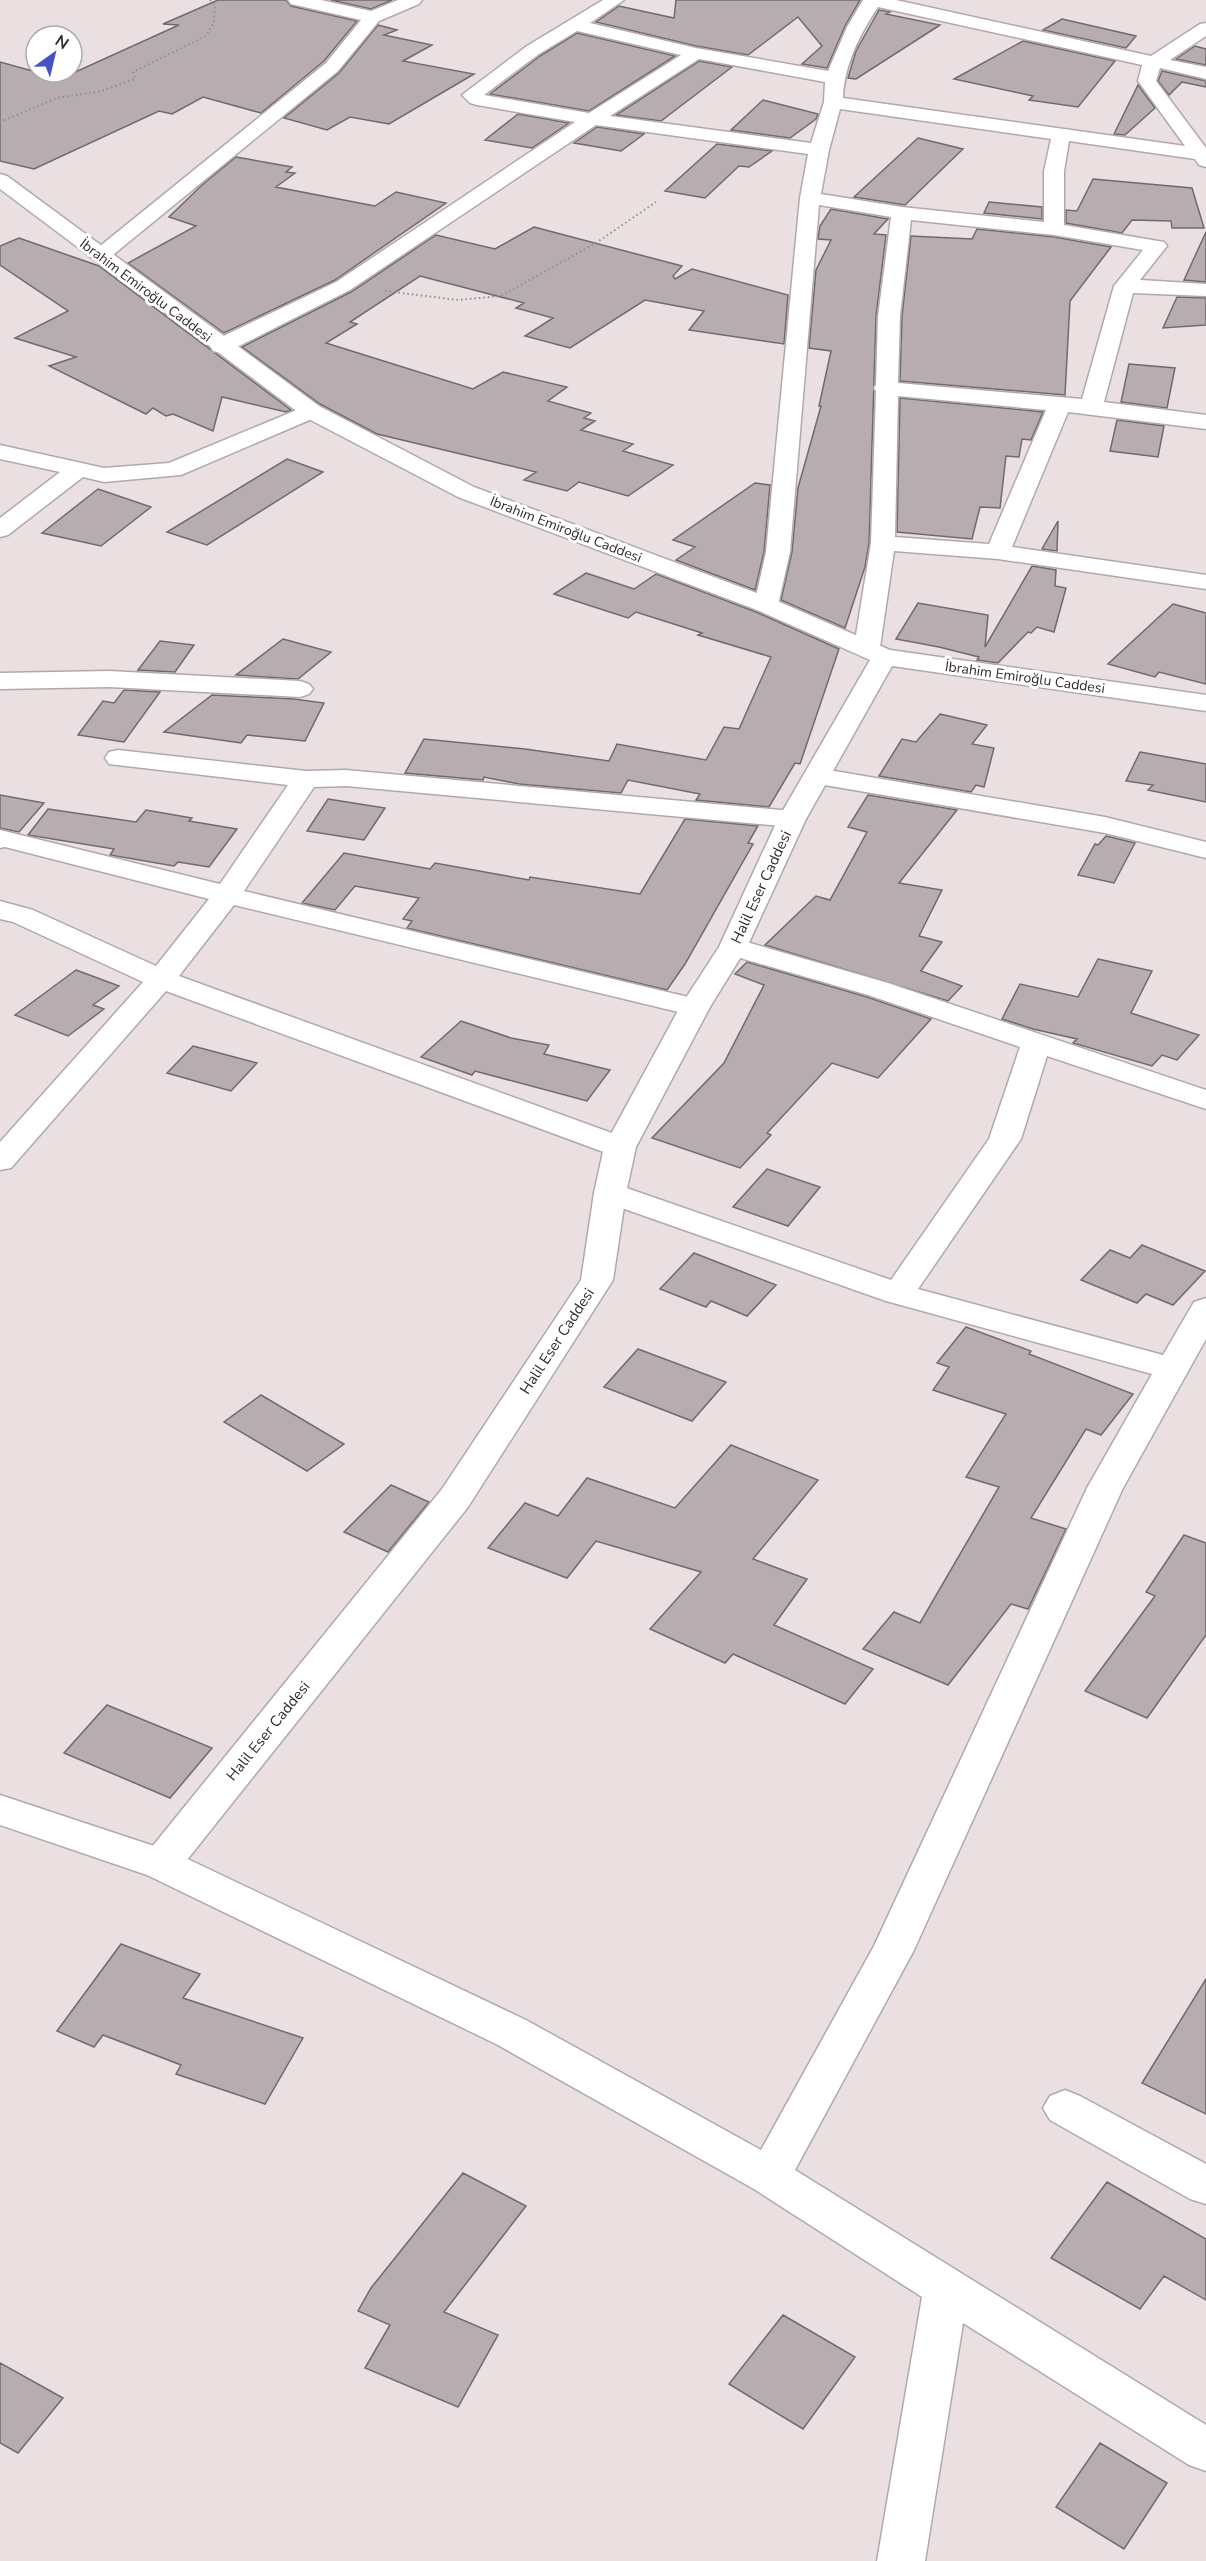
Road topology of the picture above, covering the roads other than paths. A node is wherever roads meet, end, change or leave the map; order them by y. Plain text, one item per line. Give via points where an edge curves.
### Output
1 (297, 0) edge
2 (413, 0) edge
3 (615, 0) edge
4 (873, 0) edge
5 (373, 17) junction
6 (575, 25) junction
7 (1206, 28) edge
8 (696, 53) junction
9 (1152, 63) junction
10 (1206, 73) edge
11 (834, 78) junction
12 (833, 102) junction
13 (592, 119) junction
14 (1061, 134) junction
15 (819, 150) junction
16 (1203, 157) edge
17 (0, 180) edge
18 (810, 198) junction
19 (902, 213) junction
20 (1054, 229) junction
21 (101, 255) junction
22 (1124, 286) junction
23 (1206, 290) edge
24 (221, 346) junction
25 (885, 388) junction
26 (1060, 404) junction
27 (1091, 407) junction
28 (310, 411) junction
29 (1206, 422) edge
30 (0, 452) edge
31 (79, 469) junction
32 (0, 530) edge
33 (883, 543) junction
34 (998, 552) junction
35 (1206, 582) edge
36 (766, 605) junction
37 (875, 652) junction
38 (0, 681) edge
39 (300, 688) dead end
40 (1206, 703) edge
41 (118, 758) dead end
42 (817, 776) junction
43 (306, 779) junction
44 (792, 819) junction
45 (0, 840) edge
46 (1206, 850) edge
47 (228, 894) junction
48 (0, 910) edge
49 (733, 947) junction
50 (161, 979) junction
51 (695, 1007) junction
52 (1036, 1043) junction
53 (1206, 1100) edge
54 (620, 1148) junction
55 (0, 1161) edge
56 (610, 1193) junction
57 (898, 1294) junction
58 (1206, 1310) edge
59 (1189, 1355) edge
60 (0, 1810) edge
61 (161, 1864) junction
62 (1065, 2108) dead end
63 (769, 2176) junction
64 (1206, 2186) edge
65 (945, 2288) junction
66 (1206, 2450) edge
67 (901, 2561) edge

1 - 5 street
2 - 5 street
3 - 6 street
4 - 9 street
4 - 11 street via 856,27
5 - 21 street via 332,67
6 - 8 street
6 - 13 street via 532,50 471,95
7 - 9 street
8 - 11 street
8 - 13 street
9 - 10 street
9 - 16 street via 1147,81
11 - 12 street
12 - 14 street
12 - 15 street
13 - 15 street
13 - 24 street via 343,286
14 - 16 street
14 - 20 street via 1054,171
15 - 18 street
17 - 21 street, İbrahim Emiroğlu Caddesi
18 - 19 street
18 - 36 street via 778,552
19 - 20 street
19 - 25 street
20 - 22 street via 1157,246
21 - 24 street, İbrahim Emiroğlu Caddesi
22 - 23 street
22 - 27 street
24 - 28 street, İbrahim Emiroğlu Caddesi
25 - 26 street
25 - 33 street
26 - 27 street
26 - 34 street
27 - 29 street
28 - 31 street via 173,470 104,474
28 - 36 street, İbrahim Emiroğlu Caddesi via 466,492
30 - 31 street
31 - 32 street
33 - 34 street
33 - 37 street
34 - 35 street
36 - 37 street, İbrahim Emiroğlu Caddesi
37 - 40 street, İbrahim Emiroğlu Caddesi
37 - 42 street, Halil Eser Caddesi
38 - 39 street via 109,679
41 - 43 street
42 - 44 street, Halil Eser Caddesi
42 - 46 street via 1105,825
43 - 44 street via 346,778
43 - 47 street
44 - 49 street, Halil Eser Caddesi
45 - 47 street
47 - 50 street
47 - 51 street
48 - 50 street via 22,916
49 - 51 street, Halil Eser Caddesi
49 - 52 street via 878,989
50 - 54 street
50 - 55 street
51 - 54 street, Halil Eser Caddesi
52 - 53 street
52 - 57 street via 1005,1139
54 - 56 street, Halil Eser Caddesi
56 - 57 street
56 - 61 street, Halil Eser Caddesi via 597,1280 455,1498
57 - 59 street
58 - 59 street
59 - 63 street via 1105,1488 893,1950
60 - 61 street
61 - 63 street via 511,2032
62 - 64 street
63 - 65 street
65 - 66 street
65 - 67 street

